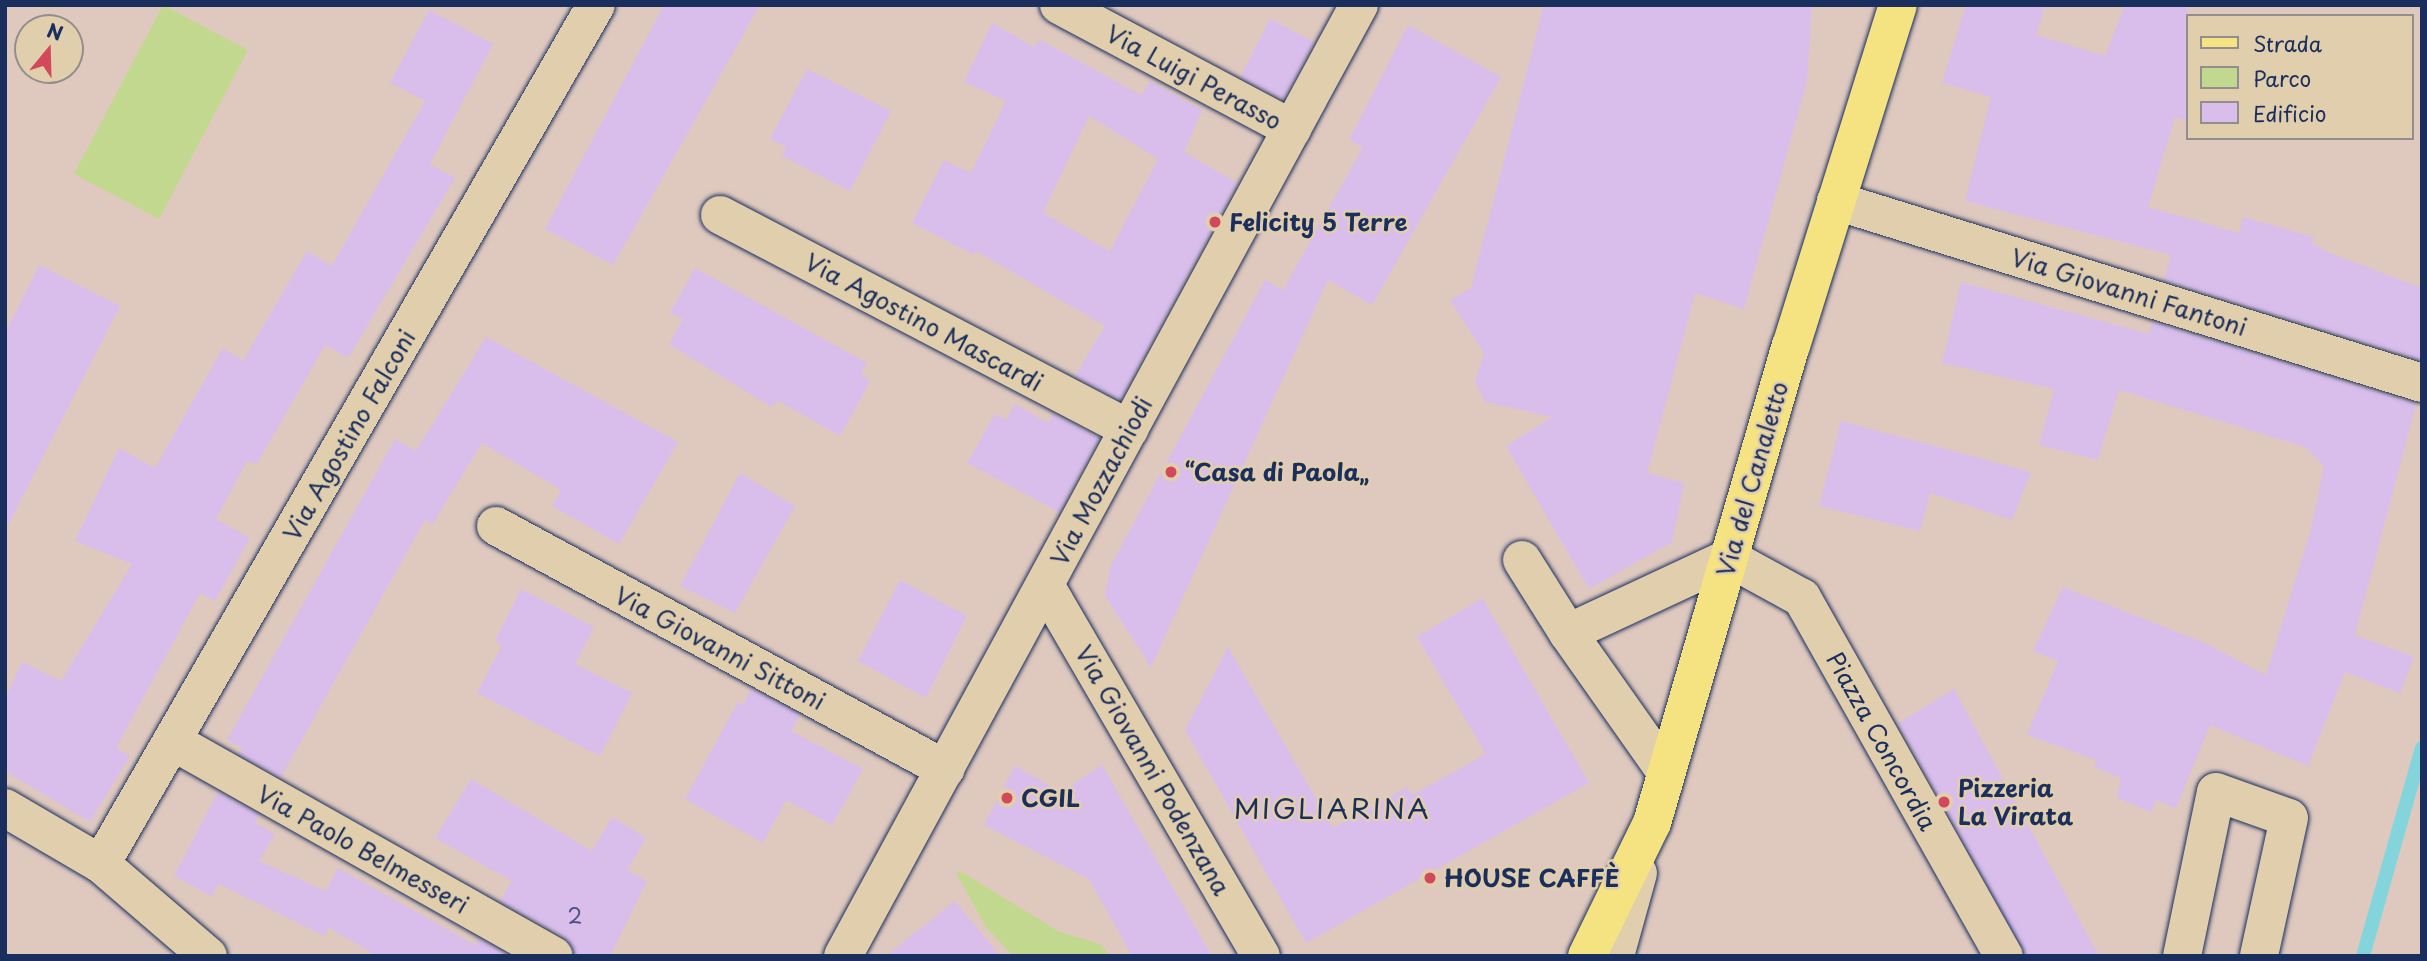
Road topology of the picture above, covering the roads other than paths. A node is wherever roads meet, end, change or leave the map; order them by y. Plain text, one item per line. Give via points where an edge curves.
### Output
1 (596, 5) edge
2 (1059, 5) edge
3 (1359, 5) edge
4 (1898, 5) edge
5 (1292, 129) junction
6 (1836, 201) junction
7 (720, 215) dead end
8 (2422, 383) edge
9 (1129, 429) junction
10 (496, 526) dead end
11 (1729, 558) junction
12 (1522, 560) dead end
13 (1045, 585) junction
14 (1568, 633) junction
15 (172, 741) junction
16 (945, 769) junction
17 (1667, 772) junction
18 (9, 819) edge
19 (1652, 823) junction
20 (101, 864) junction
21 (208, 956) edge
22 (554, 956) edge
23 (843, 956) edge
24 (1261, 956) edge
25 (1587, 956) edge
26 (1615, 956) edge
27 (2004, 956) edge
28 (2182, 956) edge
29 (2259, 956) edge

1 - 15 street, Via Agostino Falconi
2 - 5 street, Via Luigi Perasso
3 - 5 street, Via Mozzachiodi
4 - 6 main road, Via del Canaletto
5 - 9 street, Via Mozzachiodi
6 - 8 street, Via Giovanni Fantoni
6 - 11 main road, Via del Canaletto
7 - 9 street, Via Agostino Mascardi
9 - 13 street, Via Mozzachiodi
10 - 16 street, Via Giovanni Sittoni
11 - 14 street
11 - 17 main road, Via del Canaletto
11 - 27 street, Piazza Concordia via 1802,598
12 - 14 street
13 - 16 street, Via Mozzachiodi
13 - 24 street, Via Giovanni Podenzana
14 - 17 street
15 - 20 street, Via Agostino Falconi
15 - 22 street, Via Paolo Belmesseri
16 - 23 street, Via Mozzachiodi
17 - 19 main road, Via del Canaletto
18 - 20 street
19 - 25 main road
19 - 26 street, Via del Canaletto
20 - 21 street
28 - 29 street via 2216,792 2289,818

